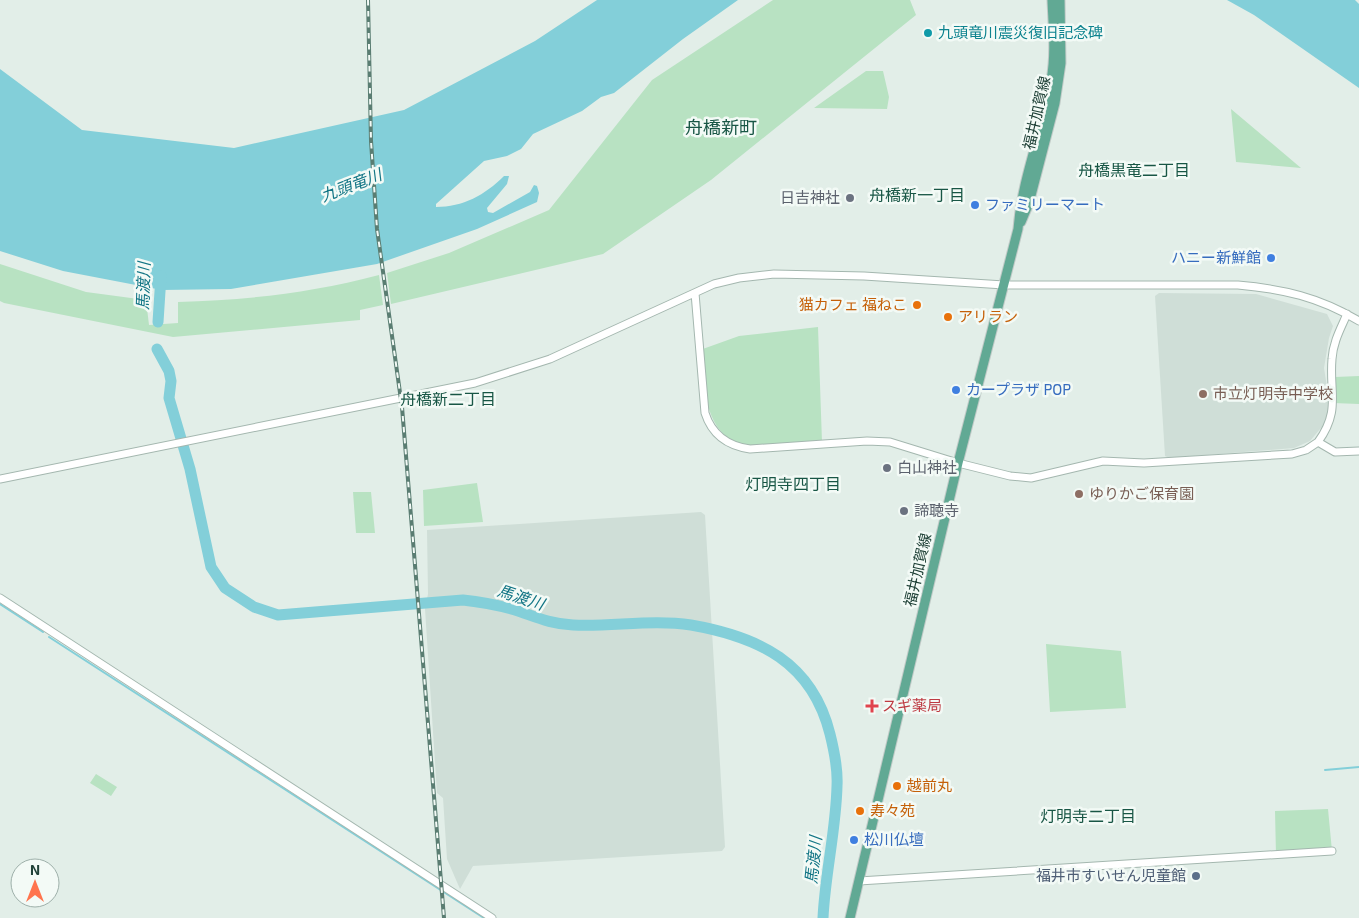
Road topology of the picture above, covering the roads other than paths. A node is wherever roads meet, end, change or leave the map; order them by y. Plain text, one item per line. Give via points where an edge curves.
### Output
1 (1052, 0) edge
2 (1060, 0) edge
3 (1051, 102) junction
4 (1004, 285) junction
5 (696, 293) junction
6 (1347, 314) junction
7 (1359, 321) edge
8 (1318, 442) junction
9 (1359, 451) edge
10 (958, 463) junction
11 (0, 479) edge
12 (0, 598) edge
13 (1332, 850) dead end
14 (859, 881) junction
15 (492, 918) edge
16 (850, 918) edge

1 - 3 main road, 福井加賀線
2 - 3 main road, 福井加賀線 via 1061,64
3 - 4 main road, 福井加賀線 via 1029,203 1018,229
4 - 5 street via 774,274 725,280
4 - 6 street via 1238,285 1305,295
4 - 10 main road, 福井加賀線
5 - 10 street via 703,403 709,425 728,442 750,449 890,442
5 - 11 street via 550,359 505,375
6 - 7 street
6 - 8 street via 1332,358 1332,416
8 - 9 street via 1335,452
8 - 10 street via 1292,454 1144,463 1103,462 1031,478
10 - 14 main road, 福井加賀線
12 - 15 street
13 - 14 street
14 - 16 main road, 福井加賀線

